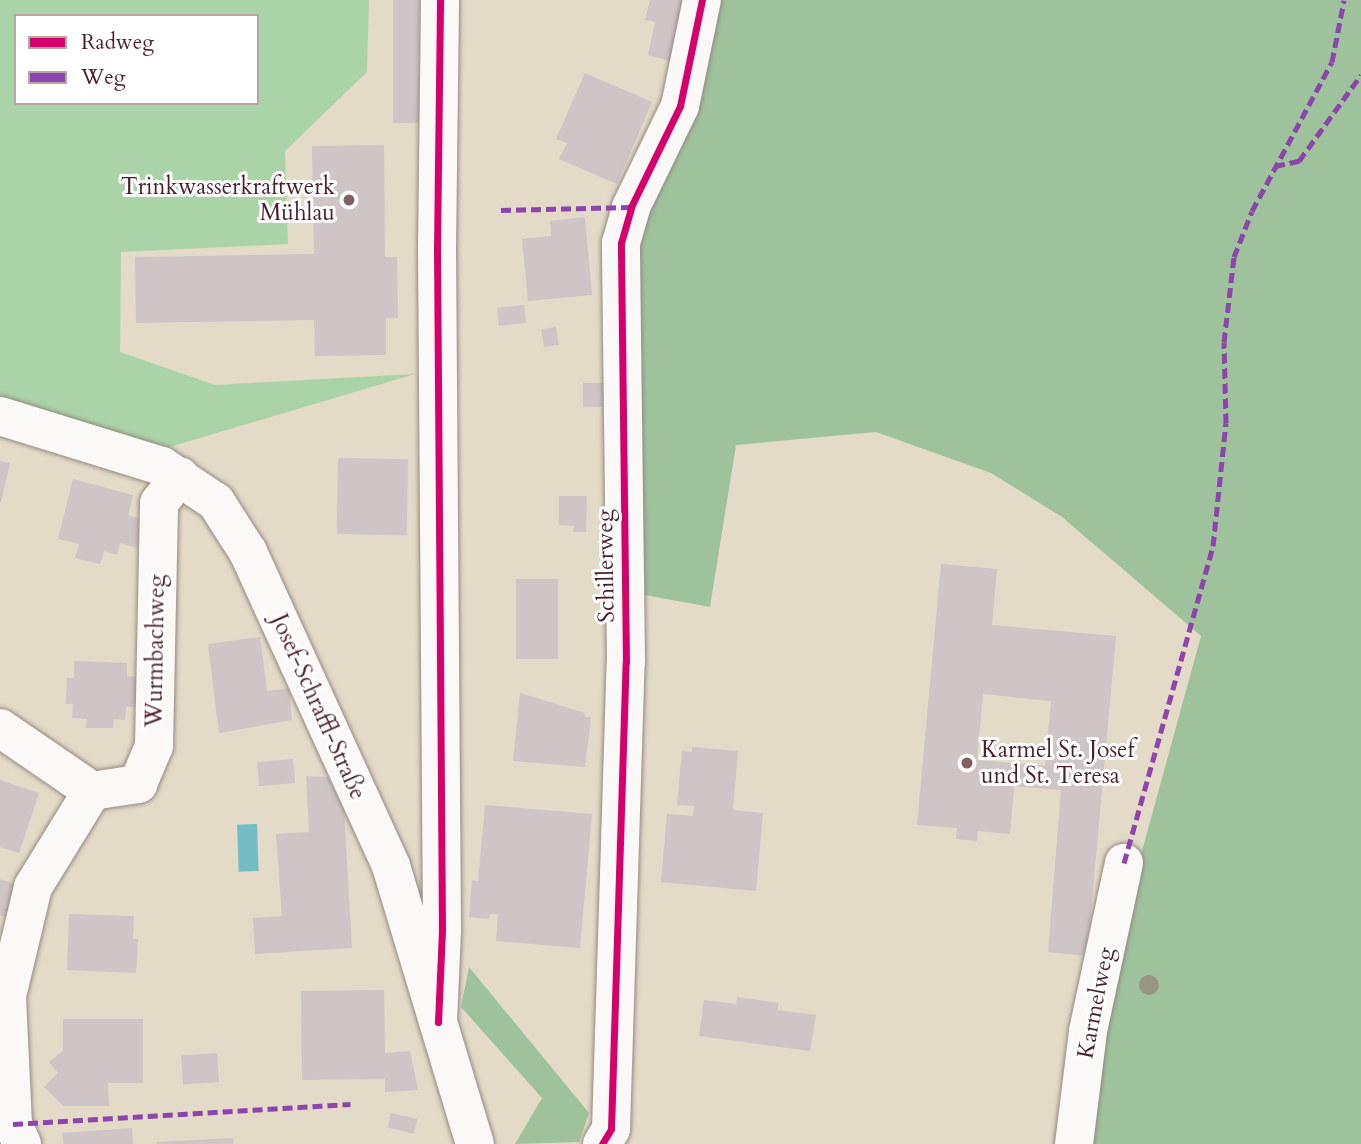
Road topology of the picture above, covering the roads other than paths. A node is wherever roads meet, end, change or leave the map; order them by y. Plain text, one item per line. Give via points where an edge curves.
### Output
1 (440, 0) edge
2 (468, 0) edge
3 (702, 0) edge
4 (440, 70) junction
5 (0, 416) edge
6 (180, 475) junction
7 (0, 728) edge
8 (92, 791) junction
9 (1124, 863) dead end
10 (438, 1022) junction
11 (611, 1139) edge
12 (22, 1144) edge
13 (475, 1144) edge
14 (1074, 1144) edge

1 - 4 street
2 - 4 street
3 - 11 street, Schillerweg via 680,106 631,207 621,243 626,662
4 - 10 street via 442,929
5 - 6 street, Josef-Schraffl-Straße
6 - 8 street, Wurmbachweg via 159,502 154,746 138,784
6 - 10 street, Josef-Schraffl-Straße via 215,502 247,552 391,866
7 - 8 street
8 - 12 street via 33,887 8,996 13,1124
9 - 14 street, Karmelweg via 1088,1031
10 - 13 street, Josef-Schraffl-Straße

